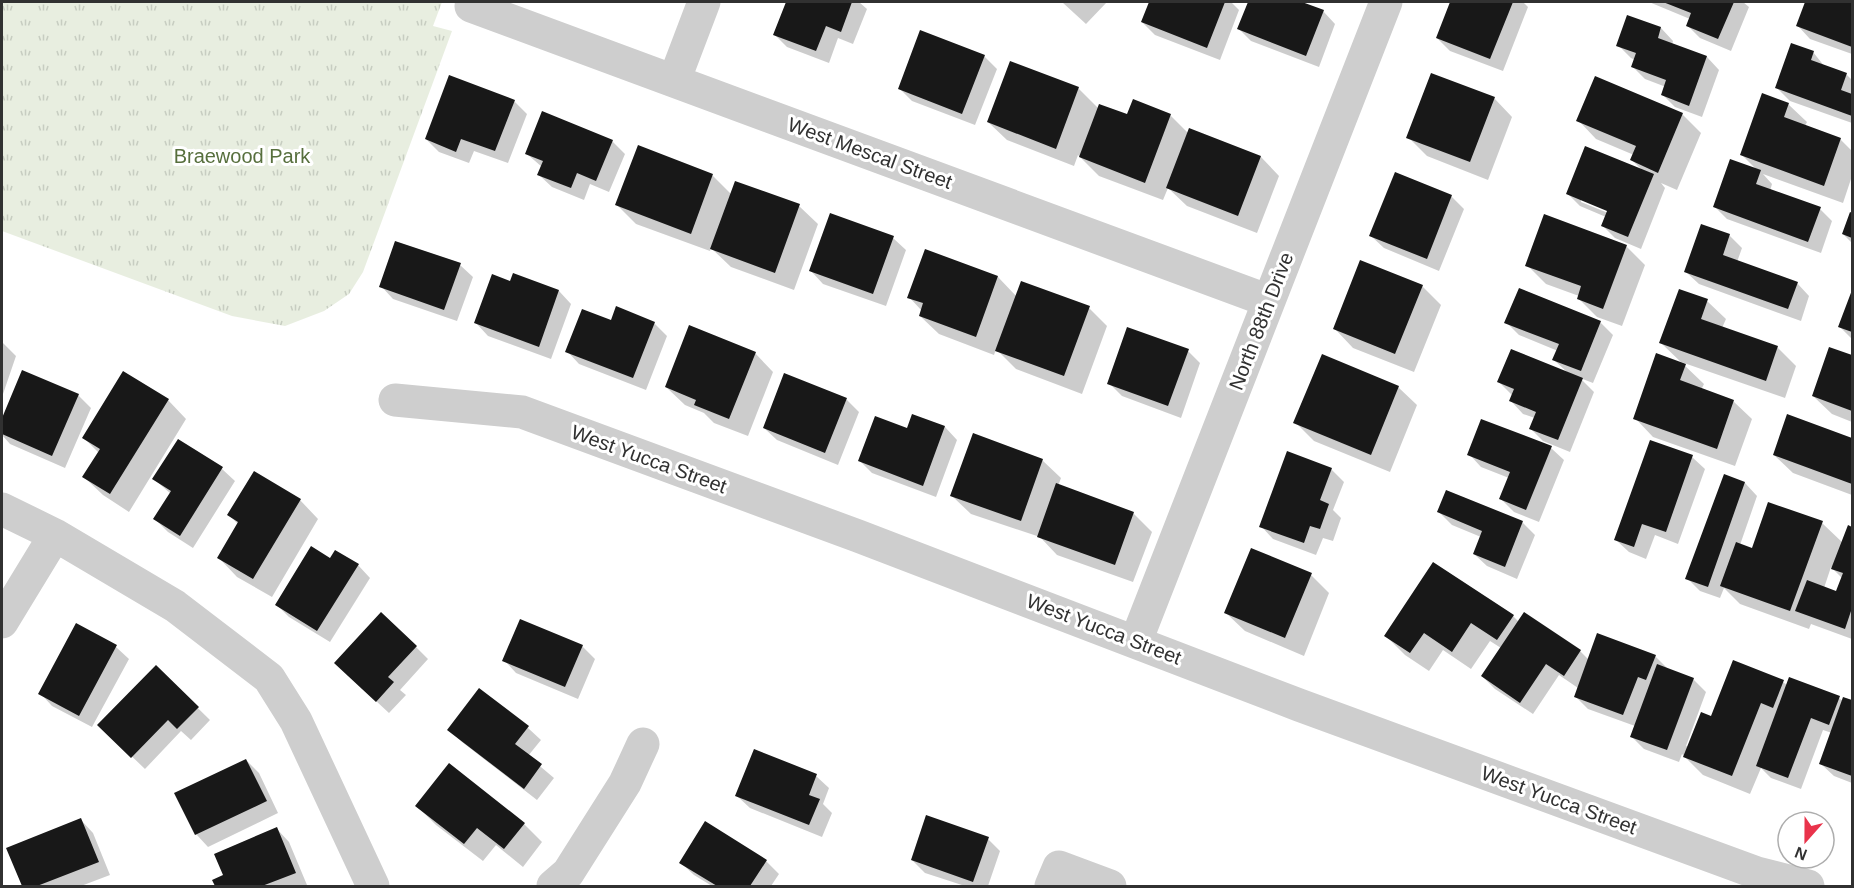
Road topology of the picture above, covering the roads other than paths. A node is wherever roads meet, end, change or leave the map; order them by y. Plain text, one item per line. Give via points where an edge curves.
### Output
1 (704, 2) edge
2 (1386, 2) edge
3 (471, 6) dead end
4 (674, 81) junction
5 (1269, 301) junction
6 (395, 400) dead end
7 (2, 509) edge
8 (55, 535) junction
9 (2, 622) edge
10 (1136, 641) junction
11 (643, 744) dead end
12 (1055, 877) edge
13 (373, 886) edge
14 (553, 886) edge
15 (1110, 886) edge
16 (1808, 886) edge

1 - 4 street
2 - 5 street, North 88th Drive
3 - 4 street, West Mescal Street
4 - 5 street, West Mescal Street
5 - 10 street, North 88th Drive
6 - 10 street, West Yucca Street via 522,412
7 - 8 street
8 - 9 street
8 - 13 street via 175,606 269,678 296,721
10 - 16 street, West Yucca Street via 1745,869
11 - 14 street via 625,783 568,873
12 - 15 street

